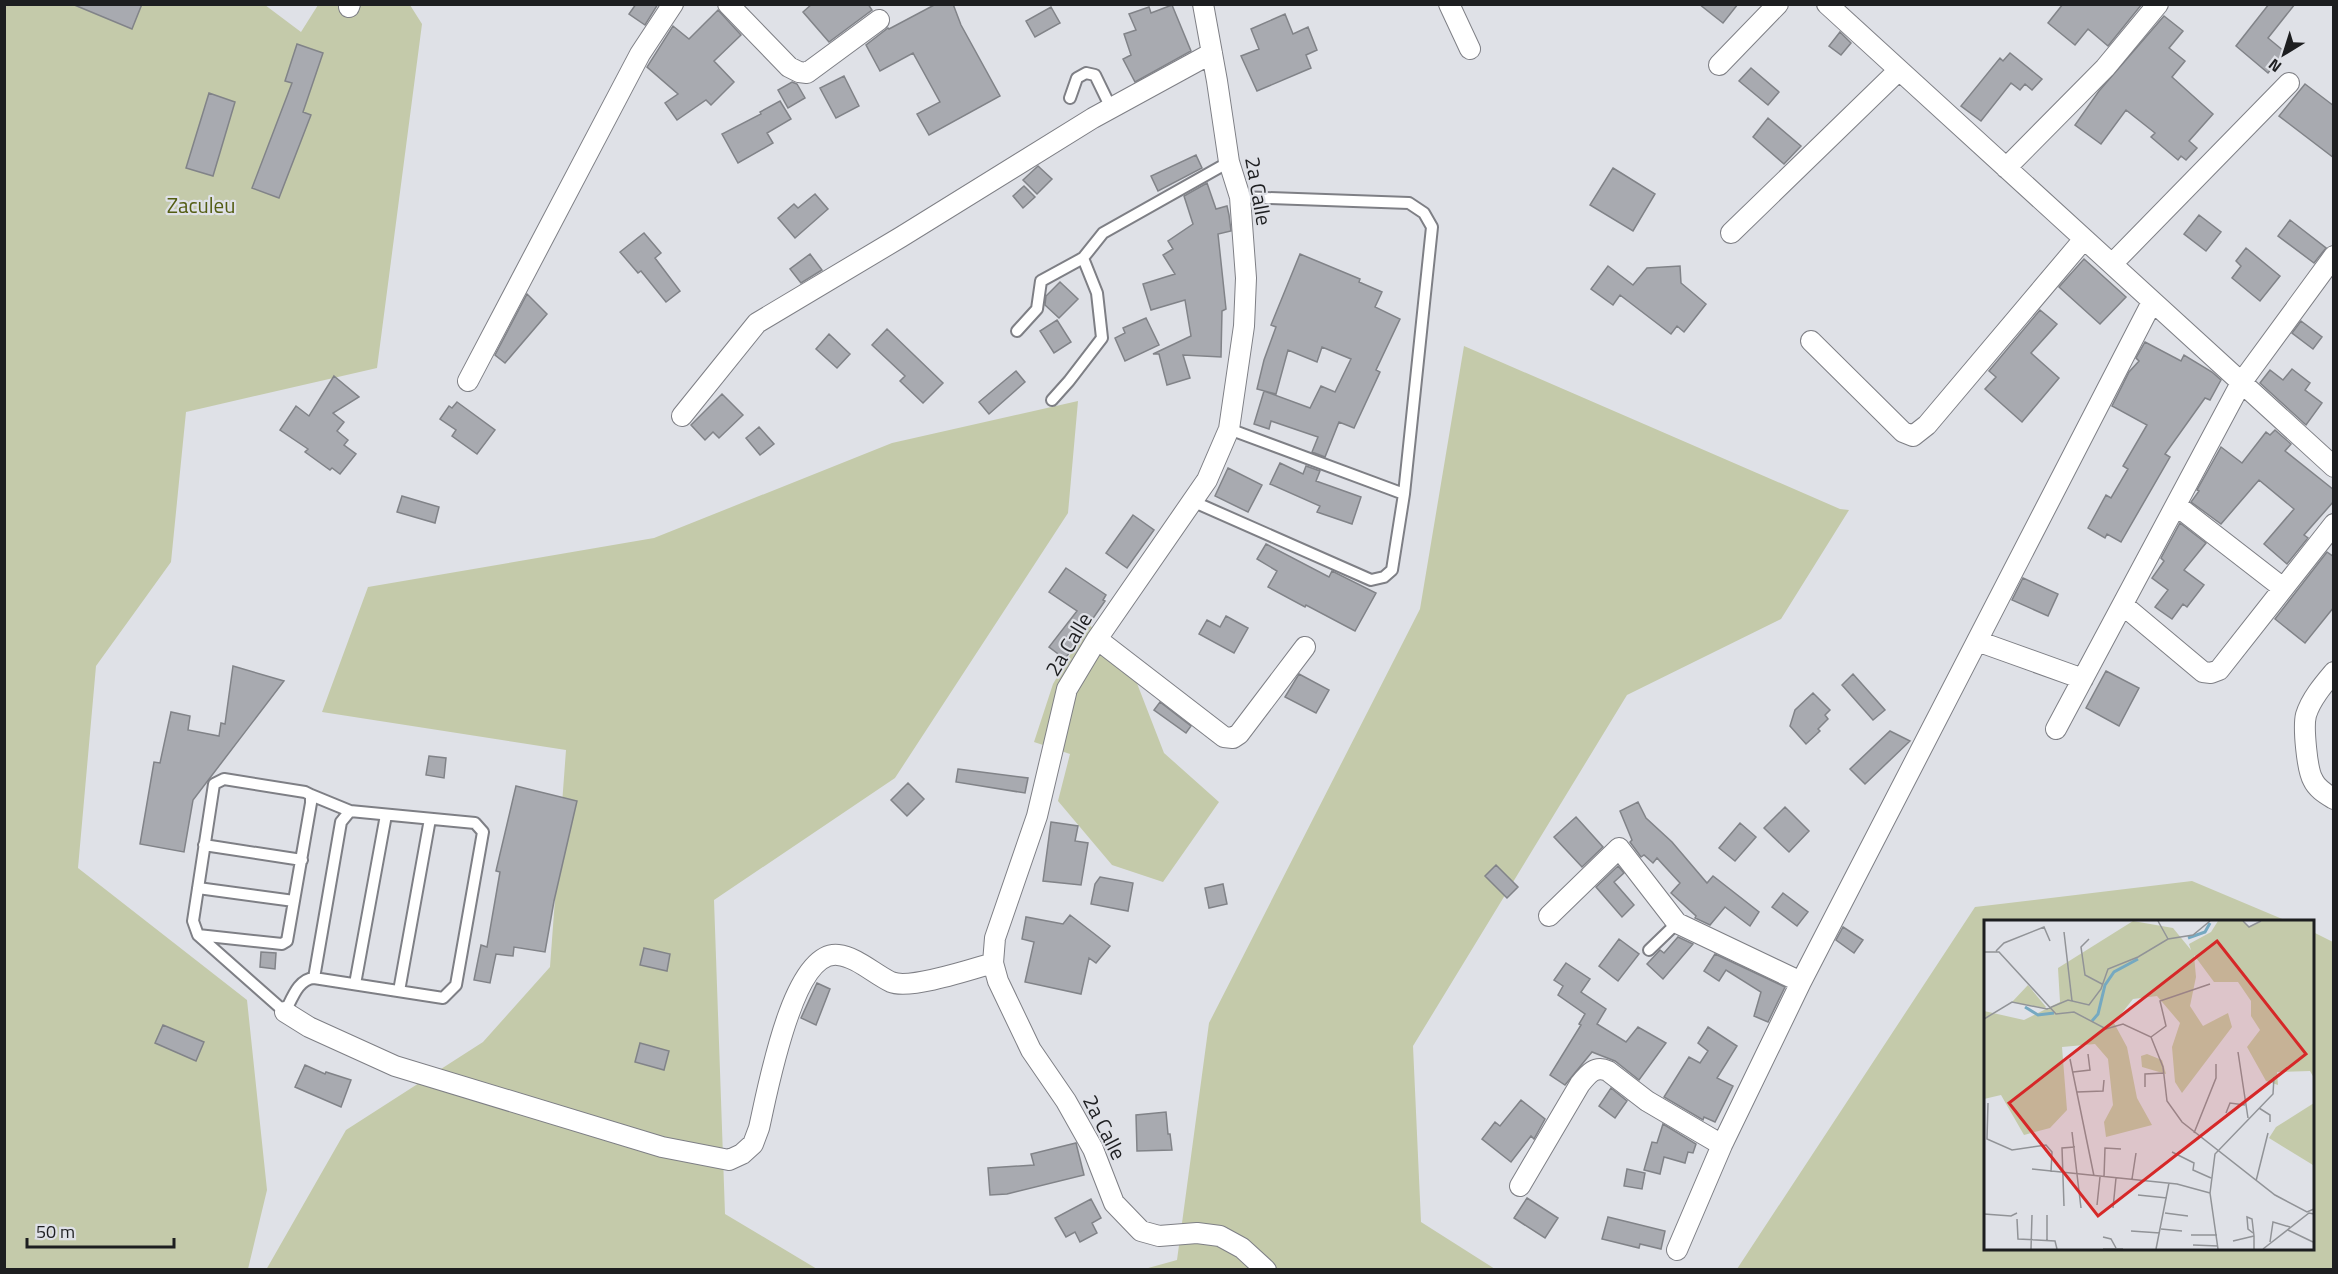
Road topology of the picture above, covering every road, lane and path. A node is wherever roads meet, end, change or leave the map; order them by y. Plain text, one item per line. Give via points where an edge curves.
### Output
1 (673, 4) edge
2 (728, 4) edge
3 (1203, 4) edge
4 (1449, 4) edge
5 (1778, 4) edge
6 (1827, 4) edge
7 (2158, 4) edge
8 (879, 20) dead end
9 (1470, 49) dead end
10 (1212, 53) junction
11 (1719, 65) dead end
12 (1899, 70) junction
13 (2289, 83) dead end
14 (1070, 98) dead end
15 (1111, 108) junction
16 (1229, 162) junction
17 (2006, 168) junction
18 (1240, 197) junction
19 (1731, 233) dead end
20 (2084, 239) junction
21 (2334, 256) edge
22 (1083, 258) junction
23 (2112, 264) junction
24 (2152, 302) junction
25 (1017, 330) dead end
26 (1811, 341) dead end
27 (468, 381) dead end
28 (2241, 382) junction
29 (1052, 400) dead end
30 (682, 416) dead end
31 (1228, 429) junction
32 (2334, 468) edge
33 (1404, 494) junction
34 (1192, 501) junction
35 (2176, 505) junction
36 (2334, 524) edge
37 (2283, 588) junction
38 (2123, 605) junction
39 (1097, 639) junction
40 (1977, 641) junction
41 (1305, 647) dead end
42 (2334, 672) edge
43 (2083, 679) junction
44 (2056, 729) dead end
45 (311, 795) junction
46 (2334, 799) edge
47 (350, 812) junction
48 (386, 815) junction
49 (430, 819) junction
50 (204, 845) junction
51 (302, 860) junction
52 (198, 888) junction
53 (294, 902) junction
54 (1549, 916) dead end
55 (1677, 923) junction
56 (198, 934) junction
57 (1649, 950) dead end
58 (993, 963) junction
59 (314, 978) junction
60 (1801, 982) junction
61 (355, 984) junction
62 (399, 991) junction
63 (285, 1012) junction
64 (1722, 1145) junction
65 (1520, 1186) dead end
66 (1677, 1250) dead end
67 (1266, 1269) edge

1 - 27 street via 640,54
2 - 8 street via 789,67 807,73
3 - 10 street, 2a Calle
4 - 9 street
5 - 11 street
6 - 12 street
7 - 17 street via 2105,68
10 - 15 street
10 - 16 street, 2a Calle
12 - 17 street
12 - 19 street
13 - 23 street
14 - 15 lane via 1077,78 1086,73 1095,75
15 - 30 street via 757,323
16 - 18 street, 2a Calle
16 - 22 lane via 1103,233
17 - 20 street
18 - 31 street, 2a Calle via 1246,278 1244,326
18 - 33 lane via 1409,203 1424,213 1432,227
20 - 23 street
20 - 26 street via 1927,425 1913,436 1903,432
21 - 28 street
22 - 25 lane via 1041,281 1037,309
22 - 29 lane via 1097,293 1102,338
23 - 24 street
24 - 28 street
24 - 40 street
28 - 32 street
28 - 35 street
31 - 33 lane
31 - 34 street, 2a Calle via 1207,480
33 - 34 lane via 1392,570 1384,578 1371,580
34 - 39 street, 2a Calle
35 - 37 street
35 - 38 street
36 - 37 street
37 - 38 street via 2219,670 2211,673 2202,672
38 - 43 street
39 - 41 street via 1224,737 1233,738
39 - 58 street, 2a Calle via 1067,689 1037,816 995,938
40 - 43 street
40 - 60 street
42 - 46 street via 2317,693 2305,718 2309,769 2322,792
43 - 44 street
45 - 47 lane
45 - 50 lane via 224,779 217,781
45 - 51 lane
47 - 48 lane
47 - 59 lane via 341,822
48 - 49 lane
48 - 61 lane
49 - 62 lane
49 - 62 lane via 475,823 483,832 456,986 443,998
50 - 51 lane
50 - 52 lane
51 - 53 lane
52 - 53 lane
52 - 56 lane via 193,921
53 - 56 lane via 287,941 282,944
54 - 55 street via 1619,848
55 - 57 lane
55 - 60 street
56 - 63 lane
58 - 63 street via 911,983 893,983 838,955 824,958 808,970 783,1026 753,1144 729,1160 662,1146 395,1066
58 - 67 street, 2a Calle via 1031,1050 1093,1149 1113,1203 1141,1231 1160,1236 1220,1236 1242,1248
59 - 61 lane
59 - 63 lane via 300,984
60 - 64 street
61 - 62 lane
64 - 65 street via 1647,1101 1608,1071 1595,1069 1580,1084
64 - 66 street

